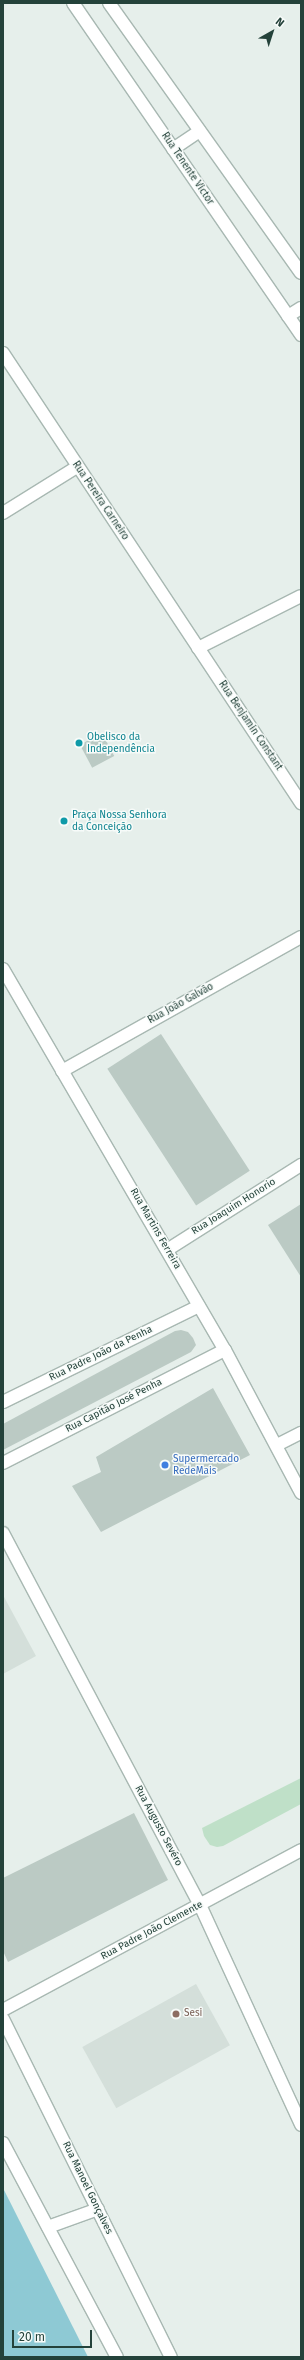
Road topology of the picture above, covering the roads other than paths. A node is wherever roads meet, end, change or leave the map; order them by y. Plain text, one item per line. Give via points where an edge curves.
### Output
1 (73, 3) edge
2 (109, 3) edge
3 (200, 130) junction
4 (173, 149) junction
5 (301, 273) edge
6 (301, 308) edge
7 (288, 316) junction
8 (301, 335) edge
9 (3, 353) edge
10 (77, 467) junction
11 (3, 513) edge
12 (301, 596) edge
13 (198, 648) junction
14 (299, 797) edge
15 (301, 937) edge
16 (3, 969) edge
17 (62, 1071) junction
18 (301, 1165) edge
19 (167, 1250) junction
20 (199, 1306) junction
21 (225, 1350) junction
22 (3, 1402) edge
23 (301, 1433) edge
24 (277, 1446) junction
25 (3, 1462) edge
26 (301, 1493) edge
27 (3, 1533) edge
28 (301, 1850) edge
29 (200, 1905) junction
30 (3, 2010) edge
31 (3, 2019) edge
32 (301, 2125) edge
33 (3, 2143) edge
34 (98, 2209) junction
35 (48, 2227) junction
36 (118, 2357) edge
37 (171, 2357) edge

1 - 4 street, Rua Tenente Victor
2 - 3 street
3 - 4 street
3 - 5 street
4 - 7 street, Rua Tenente Victor
6 - 7 street
7 - 8 street, Rua Tenente Victor
9 - 10 street, Rua Pereira Carneiro
10 - 11 street
10 - 13 street, Rua Pereira Carneiro
12 - 13 street
13 - 14 street, Rua Benjamin Constant
15 - 17 street, Rua João Galvão
16 - 17 street, Rua Martins Ferreira
17 - 19 street, Rua Martins Ferreira
18 - 19 street, Rua Joaquim Honorio
19 - 20 street, Rua Martins Ferreira
20 - 21 street, Rua Martins Ferreira
20 - 22 street, Rua Padre João da Penha
21 - 24 street, Rua Martins Ferreira
21 - 25 street, Rua Capitão José Penha
23 - 24 street
24 - 26 street, Rua Martins Ferreira
27 - 29 street, Rua Augusto Sevéro
28 - 29 street, Rua Padre João Clemente
29 - 30 street, Rua Padre João Clemente
29 - 32 street, Rua Augusto Sevéro
31 - 34 street, Rua Manoel Gonçalves
33 - 35 street
34 - 35 street
34 - 37 street, Rua Manoel Gonçalves
35 - 36 street

